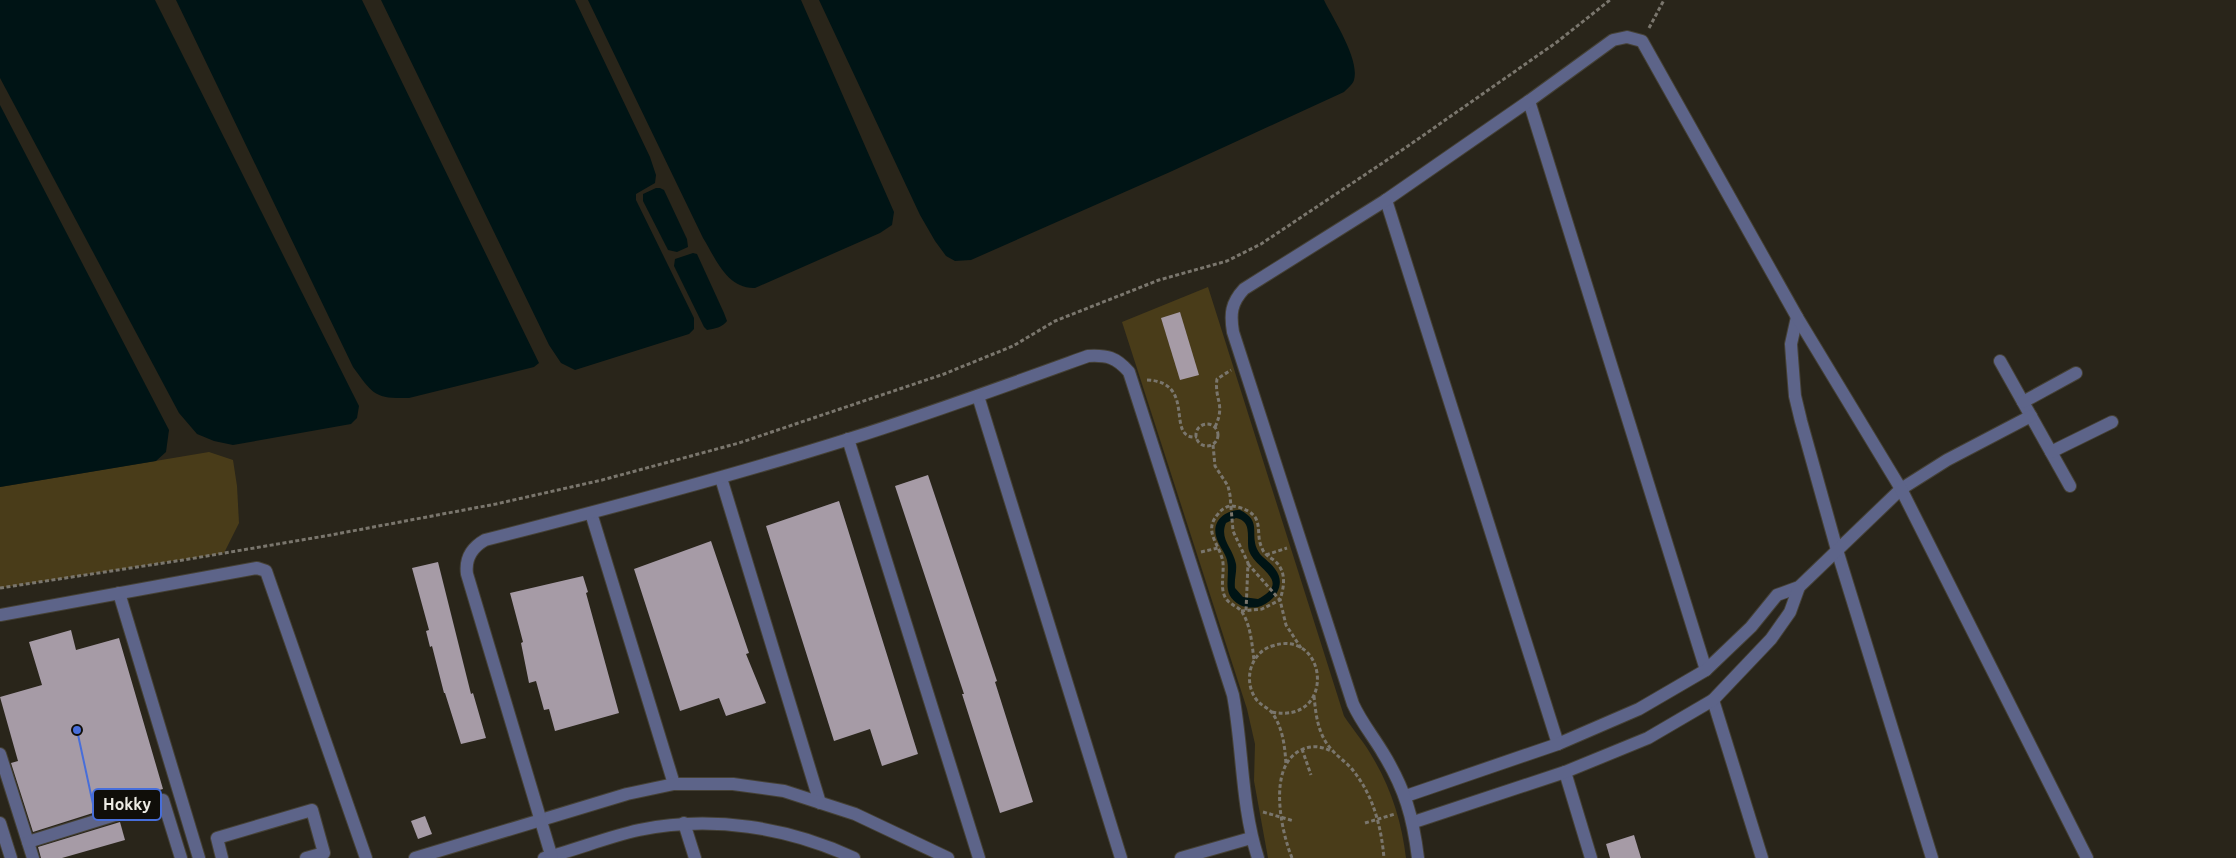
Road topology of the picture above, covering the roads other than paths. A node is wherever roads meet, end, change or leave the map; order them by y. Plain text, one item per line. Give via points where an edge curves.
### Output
1 (1529, 102) junction
2 (1386, 200) junction
3 (1797, 317) junction
4 (2000, 361) dead end
5 (2076, 373) dead end
6 (978, 396) junction
7 (2023, 402) junction
8 (2031, 416) junction
9 (2112, 422) dead end
10 (848, 439) junction
11 (2051, 452) junction
12 (721, 478) junction
13 (2070, 486) dead end
14 (1900, 489) junction
15 (591, 513) junction
16 (1837, 550) junction
17 (1798, 587) junction
18 (119, 594) junction
19 (0, 615) edge
20 (1706, 670) junction
21 (1713, 700) junction
22 (1558, 744) junction
23 (0, 754) edge
24 (1565, 772) junction
25 (674, 784) junction
26 (1406, 796) junction
27 (820, 803) junction
28 (541, 821) junction
29 (1414, 822) junction
30 (0, 823) edge
31 (684, 823) junction
32 (1251, 838) junction
33 (28, 842) junction
34 (837, 854) edge
35 (549, 857) edge
36 (10, 858) edge
37 (33, 858) edge
38 (181, 858) edge
39 (199, 858) edge
40 (222, 858) edge
41 (306, 858) edge
42 (366, 858) edge
43 (415, 858) edge
44 (695, 858) edge
45 (854, 858) edge
46 (948, 858) edge
47 (980, 858) edge
48 (1121, 858) edge
49 (1181, 858) edge
50 (1258, 858) edge
51 (1418, 858) edge
52 (1591, 858) edge
53 (1762, 858) edge
54 (1932, 858) edge
55 (2087, 858) edge

1 - 2 street
1 - 3 street via 1612,40 1627,37 1642,41
1 - 20 street
2 - 22 street
2 - 26 street via 1244,289 1236,297 1231,319 1353,704
3 - 14 street
3 - 16 street via 1792,344 1795,396
4 - 7 street
5 - 7 street
6 - 10 street
6 - 32 street via 1088,356 1111,356 1125,366 1233,695
6 - 48 street
7 - 8 street
8 - 11 street
8 - 14 street
9 - 11 street
10 - 12 street
10 - 47 street
11 - 13 street
12 - 15 street
12 - 27 street
14 - 16 street
14 - 55 street
15 - 25 street
15 - 28 street via 485,540 468,557 466,574
16 - 17 street
16 - 54 street
17 - 20 street via 1777,595 1752,627
17 - 21 street via 1790,612 1771,639
18 - 19 street
18 - 39 street
18 - 42 street via 257,568 268,573
20 - 22 street via 1639,709
21 - 24 street via 1648,738
21 - 53 street
22 - 26 street
23 - 33 street
24 - 29 street
24 - 52 street
25 - 27 street via 733,784 784,791
25 - 28 street via 627,794
26 - 29 street
27 - 46 street via 855,814
28 - 35 street
28 - 43 street
29 - 51 street
30 - 36 street
31 - 34 street via 779,832
31 - 35 street via 638,830
31 - 44 street
32 - 49 street
32 - 50 street
33 - 37 street
33 - 38 street via 163,800
34 - 45 street
40 - 41 street via 217,838 312,810 324,853

